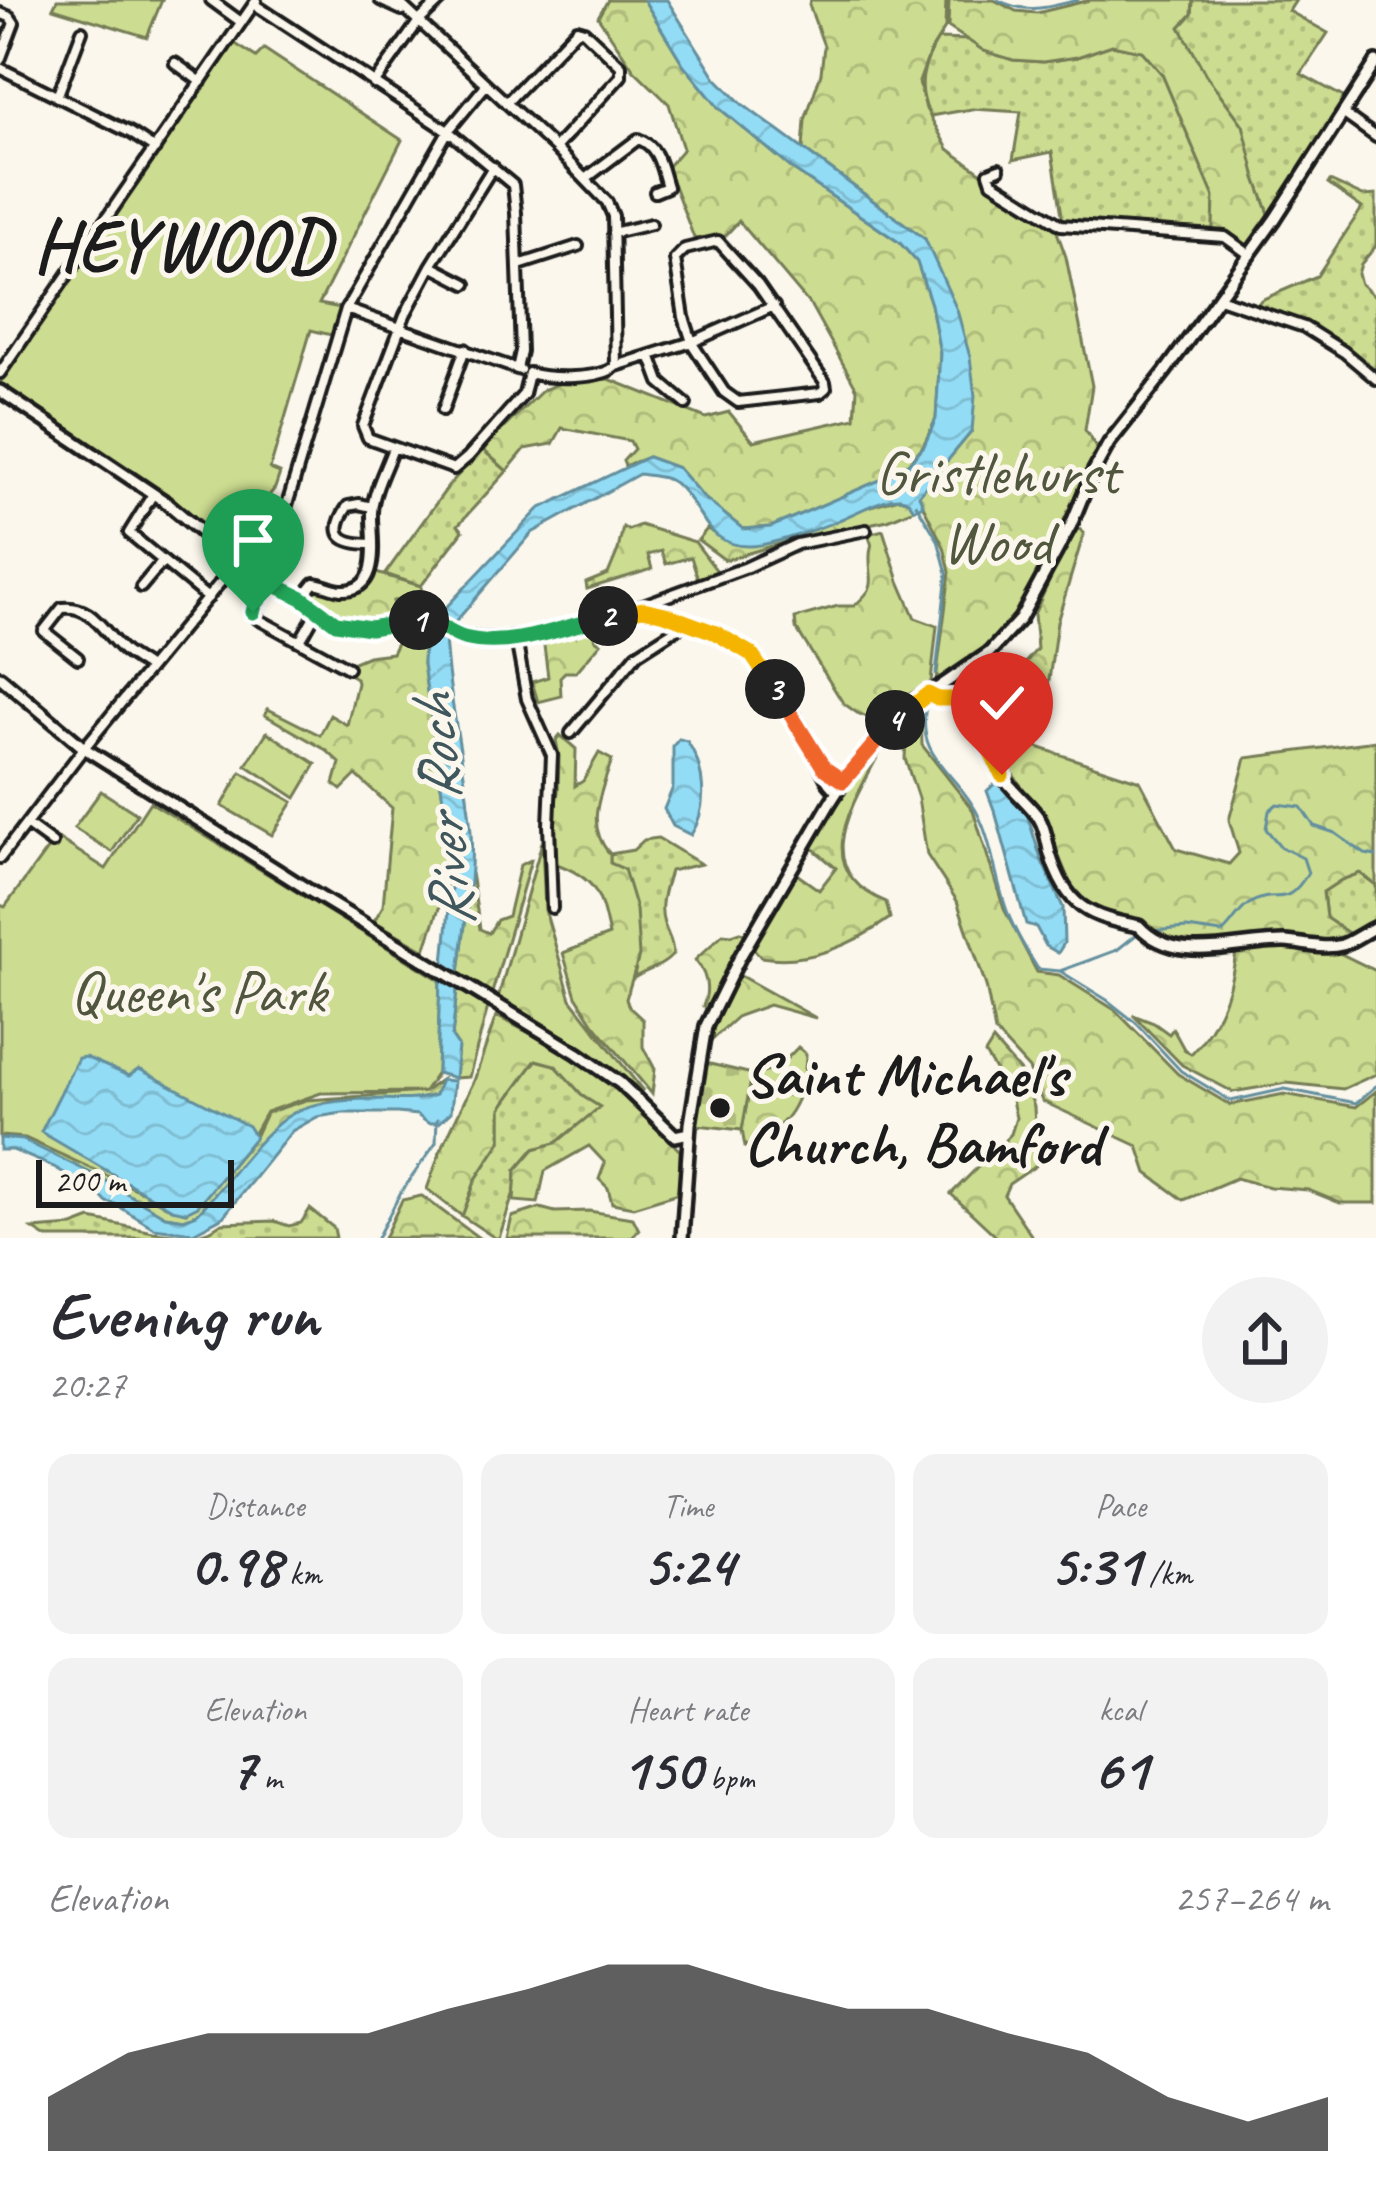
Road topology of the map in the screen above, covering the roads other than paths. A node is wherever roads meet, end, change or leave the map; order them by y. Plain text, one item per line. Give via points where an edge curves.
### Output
1 (211, 0) edge
2 (380, 0) edge
3 (396, 0) edge
4 (441, 0) edge
5 (255, 2) edge
6 (0, 13) edge
7 (409, 13) junction
8 (419, 21) junction
9 (241, 22) junction
10 (82, 31) dead end
11 (1376, 62) edge
12 (175, 63) dead end
13 (0, 64) edge
14 (201, 82) junction
15 (374, 84) junction
16 (486, 85) junction
17 (57, 97) junction
18 (506, 103) junction
19 (1343, 114) junction
20 (448, 131) junction
21 (1376, 137) edge
22 (155, 148) junction
23 (555, 148) junction
24 (493, 167) junction
25 (999, 169) dead end
26 (585, 179) junction
27 (655, 192) dead end
28 (651, 224) dead end
29 (613, 233) junction
30 (578, 246) dead end
31 (1250, 255) junction
32 (431, 266) junction
33 (519, 266) junction
34 (466, 284) dead end
35 (1219, 298) junction
36 (774, 306) junction
37 (346, 308) junction
38 (399, 327) junction
39 (692, 342) junction
40 (465, 349) junction
41 (650, 356) junction
42 (616, 366) junction
43 (517, 369) junction
44 (0, 373) edge
45 (529, 373) junction
46 (1376, 379) edge
47 (0, 392) edge
48 (686, 404) dead end
49 (443, 410) dead end
50 (393, 448) junction
51 (153, 494) junction
52 (372, 507) junction
53 (866, 530) dead end
54 (373, 544) junction
55 (163, 561) junction
56 (237, 562) junction
57 (267, 581) junction
58 (141, 587) dead end
59 (208, 598) junction
60 (302, 598) junction
61 (643, 609) junction
62 (317, 611) junction
63 (688, 621) junction
64 (516, 639) junction
65 (300, 641) junction
66 (78, 658) dead end
67 (149, 668) junction
68 (348, 668) dead end
69 (0, 677) edge
70 (928, 694) junction
71 (571, 733) dead end
72 (84, 748) junction
73 (840, 786) junction
74 (26, 824) junction
75 (52, 843) dead end
76 (0, 858) edge
77 (552, 908) dead end
78 (1376, 927) edge
79 (662, 1122) junction
80 (689, 1128) junction
81 (675, 1136) junction
82 (685, 1201) junction
83 (682, 1238) edge

1 - 9 street
2 - 7 street
3 - 7 street
4 - 8 street
5 - 9 street
5 - 15 street
6 - 13 street via 14,23
7 - 8 street
8 - 15 street
8 - 16 street
9 - 14 street
10 - 17 street
11 - 19 street
12 - 14 street
13 - 17 street
14 - 22 street
15 - 20 street
16 - 18 street
16 - 20 street
17 - 22 street
18 - 23 street
18 - 23 street via 577,29 584,31 621,66 621,76
19 - 21 street
19 - 31 street
20 - 24 street
20 - 37 street
22 - 44 street
23 - 26 street
24 - 32 street
24 - 33 street via 513,185
25 - 31 street via 989,173 992,182 1061,225 1225,237
26 - 27 street via 638,139 656,152 662,170 667,187
26 - 29 street via 607,202
28 - 29 street
29 - 42 street
30 - 33 street
31 - 35 street
32 - 34 street
32 - 38 street
33 - 43 street
35 - 46 street via 1304,327
35 - 70 street via 1099,459 1020,619 989,653
36 - 39 street
36 - 39 street via 723,243 685,250 674,263
36 - 39 street via 824,391 734,400
37 - 38 street
37 - 57 street
38 - 40 street
38 - 50 street via 363,426 368,438
39 - 41 street
40 - 43 street
40 - 49 street
41 - 42 street
41 - 48 street via 660,382
42 - 45 street via 602,374
43 - 45 street
45 - 50 street via 524,394 454,469
47 - 51 street
50 - 52 street
51 - 55 street via 129,533
51 - 56 street
52 - 54 street
52 - 54 street via 348,506 339,529 346,542
53 - 61 street via 797,544
54 - 60 street via 364,582 345,590 314,583
55 - 58 street
55 - 59 street
56 - 57 street
56 - 59 street
57 - 60 street
57 - 65 street via 253,612
59 - 67 street
60 - 62 street
61 - 63 street
61 - 64 street
62 - 64 street via 370,628 430,620 482,640
62 - 65 street
63 - 71 street via 637,654
63 - 73 street via 756,659 826,778
64 - 77 street via 527,699 552,755
65 - 68 street
66 - 67 street via 44,632 62,608 89,613
67 - 72 street
69 - 72 street
70 - 73 street
70 - 78 street via 979,704 1002,775 1040,819 1065,887 1096,916 1197,949 1328,946
72 - 74 street
72 - 79 street via 578,1053
73 - 80 street via 712,1010
74 - 75 street
74 - 76 street
79 - 80 street
79 - 81 street
80 - 81 street
80 - 82 street
81 - 82 street
82 - 83 street

